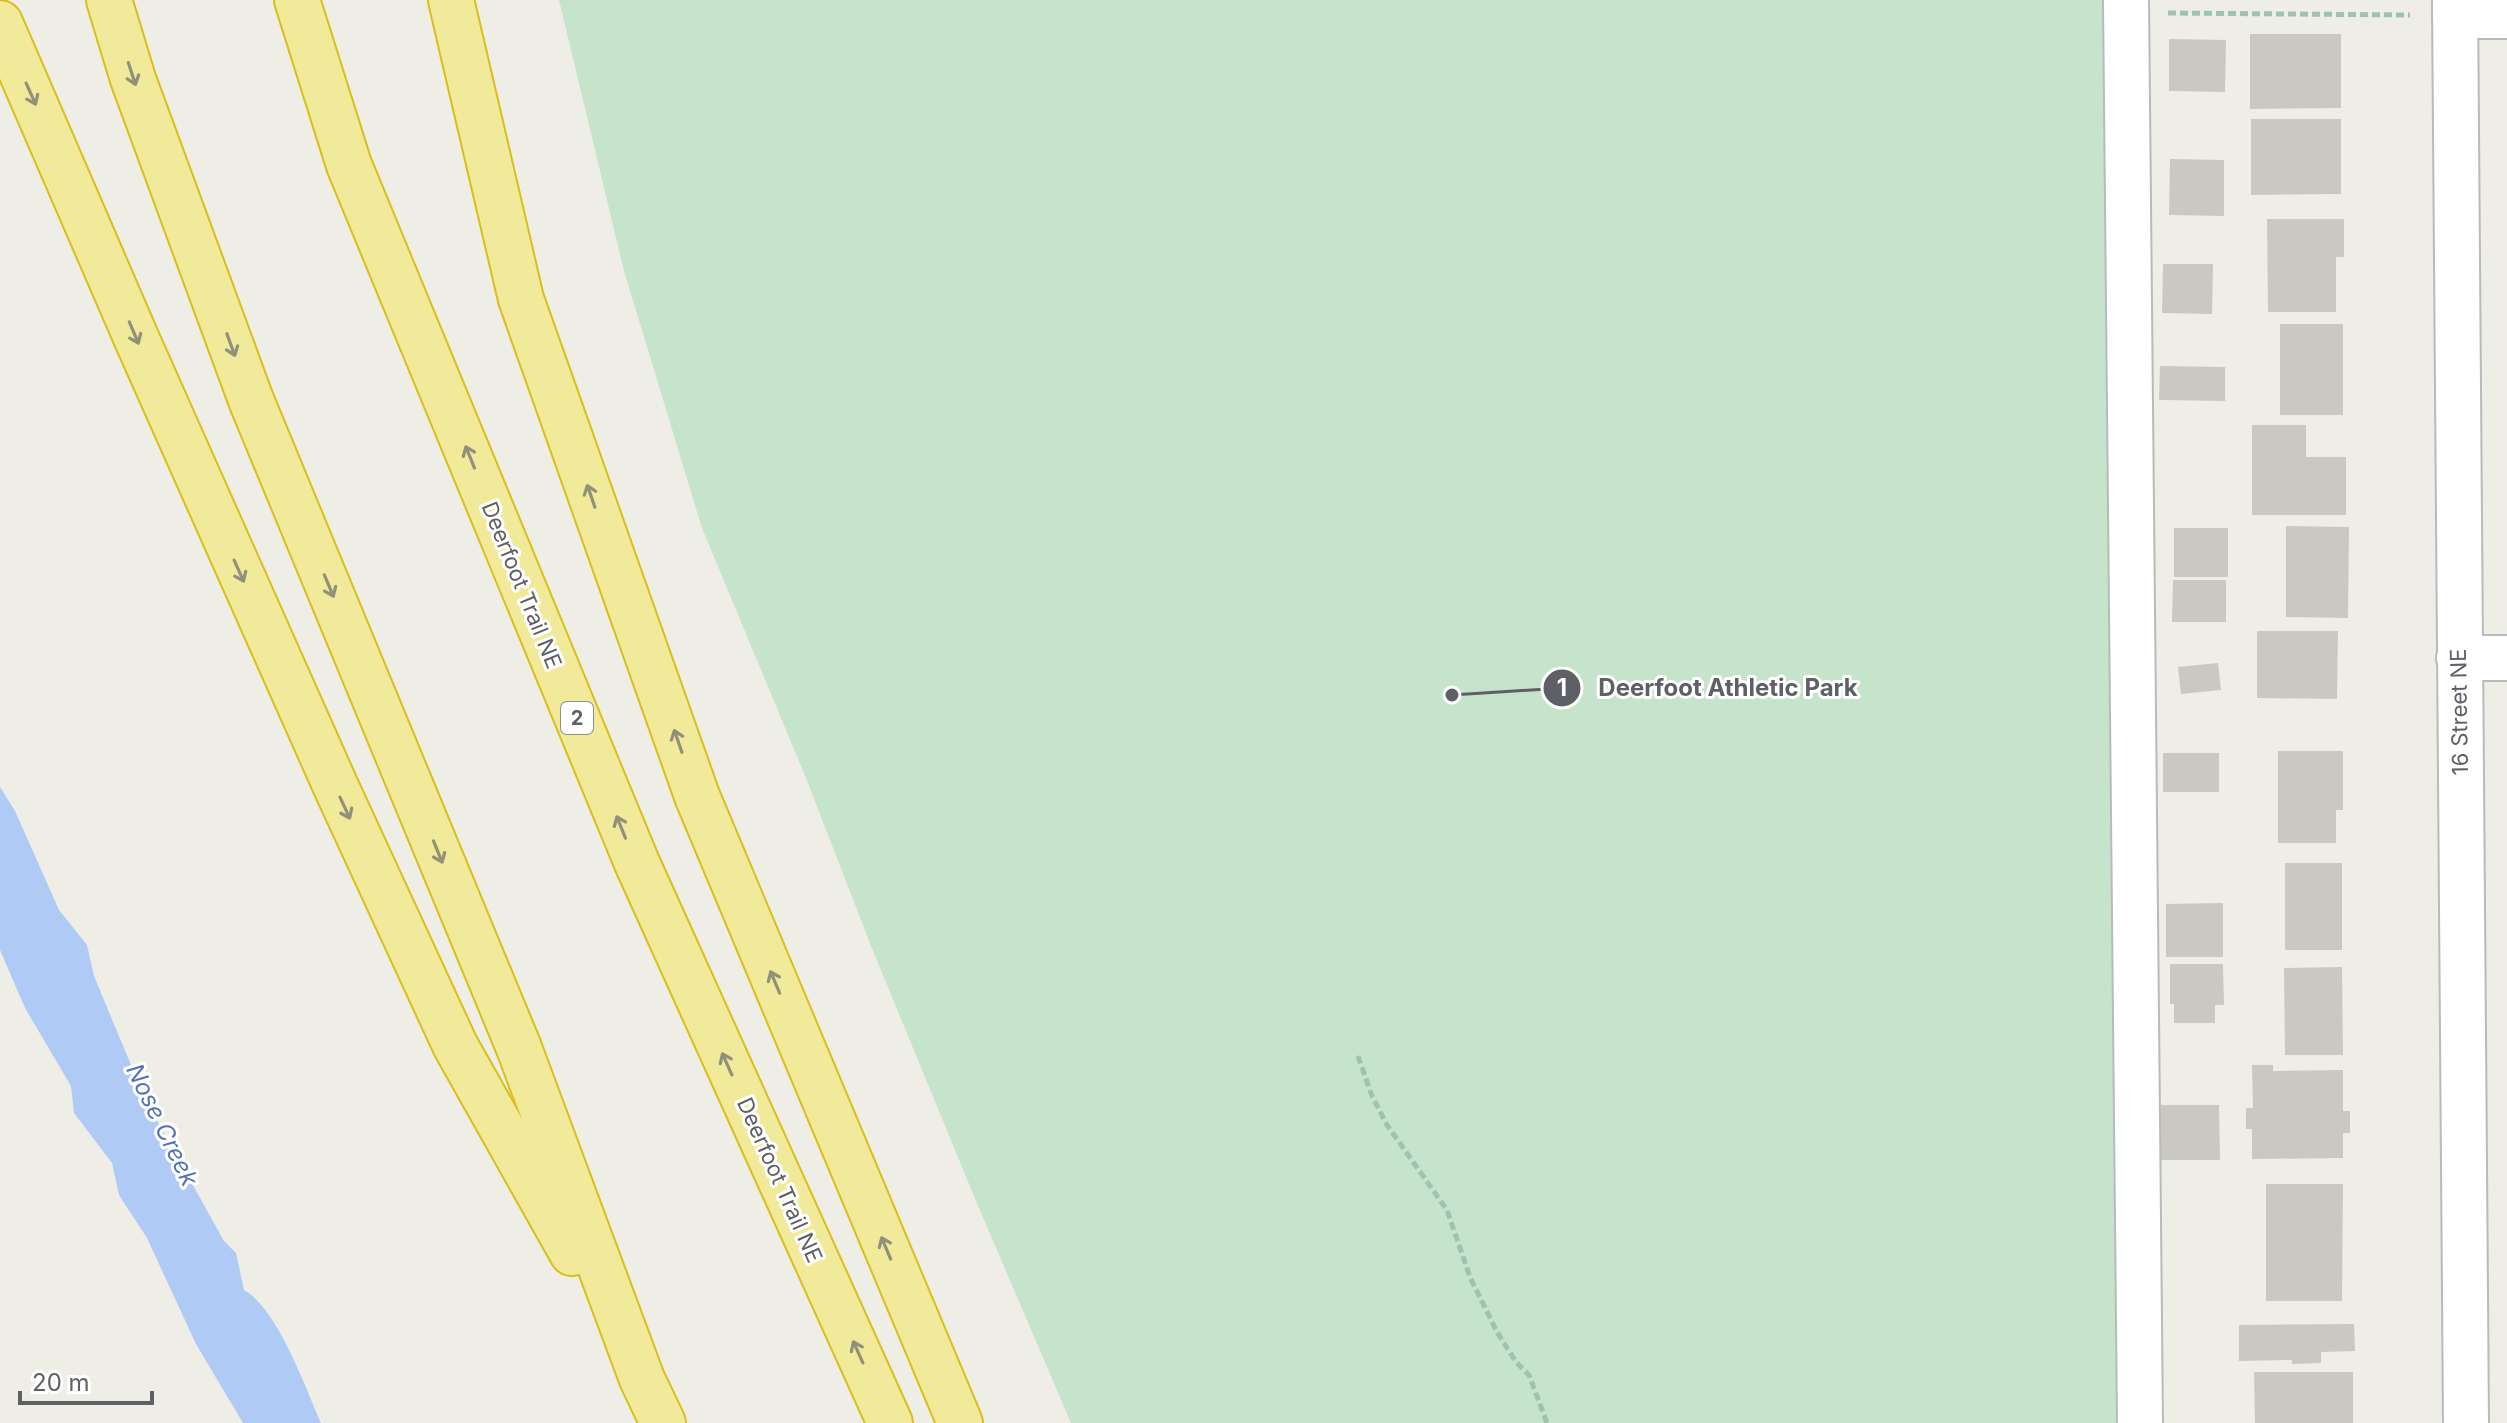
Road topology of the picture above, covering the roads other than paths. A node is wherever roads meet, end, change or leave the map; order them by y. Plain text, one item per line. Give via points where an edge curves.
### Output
1 (109, 0) edge
2 (297, 0) edge
3 (451, 0) edge
4 (2126, 6) edge
5 (2455, 8) edge
6 (2507, 16) edge
7 (0, 23) edge
8 (2459, 658) junction
9 (2507, 658) edge
10 (642, 1379) junction
11 (663, 1423) edge
12 (890, 1423) edge
13 (960, 1423) edge
14 (2140, 1423) edge
15 (2466, 1423) edge

1 -> 10 highway via 251,400 519,1048
12 -> 2 highway, Deerfoot Trail NE / 2 via 637,863 349,165
13 -> 3 highway via 692,781 521,299
4 - 14 street
5 - 6 street
5 - 8 street, 16 Street NE
7 -> 10 highway via 304,716 455,1045
8 - 9 street
8 - 15 street, 16 Street NE
10 - 11 highway

